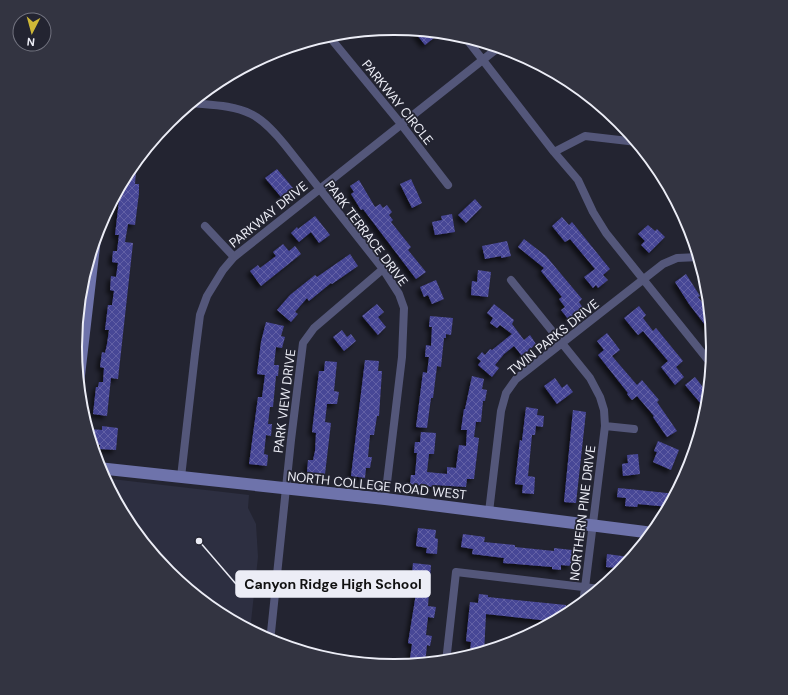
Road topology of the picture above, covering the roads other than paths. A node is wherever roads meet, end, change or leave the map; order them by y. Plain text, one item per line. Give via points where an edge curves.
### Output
1 (333, 41) edge
2 (471, 45) edge
3 (493, 52) edge
4 (483, 60) junction
5 (199, 104) edge
6 (401, 124) junction
7 (629, 141) edge
8 (554, 152) junction
9 (448, 185) dead end
10 (319, 189) junction
11 (205, 226) dead end
12 (234, 257) junction
13 (693, 257) edge
14 (383, 269) junction
15 (91, 272) edge
16 (511, 280) dead end
17 (644, 280) junction
18 (561, 343) junction
19 (82, 350) edge
20 (706, 358) edge
21 (605, 426) junction
22 (634, 429) dead end
23 (106, 469) edge
24 (181, 477) junction
25 (285, 489) junction
26 (385, 499) junction
27 (489, 512) junction
28 (593, 526) junction
29 (646, 532) edge
30 (585, 588) junction
31 (592, 588) edge
32 (584, 595) edge
33 (271, 635) edge
34 (447, 655) edge

1 - 6 street, PARKWAY CIRCLE
2 - 4 street
3 - 4 street, PARKWAY DRIVE
4 - 6 street, PARKWAY DRIVE
4 - 8 street
5 - 10 street, PARK TERRACE DRIVE via 226,107 252,114 286,145
6 - 9 street, PARKWAY CIRCLE
6 - 10 street, PARKWAY DRIVE
7 - 8 street via 585,136
8 - 17 street via 578,180 606,233
10 - 12 street, PARKWAY DRIVE
10 - 14 street, PARK TERRACE DRIVE
11 - 12 street
12 - 24 street, PARKWAY DRIVE via 207,296 200,315
13 - 17 street, TWIN PARKS DRIVE via 677,258 663,264
14 - 25 street, PARK VIEW DRIVE via 314,328 303,343
14 - 26 street, PARK TERRACE DRIVE via 399,294 404,308 402,357
15 - 19 street
16 - 18 street, NORTHERN PINE DRIVE
17 - 18 street, TWIN PARKS DRIVE
17 - 20 street
18 - 21 street, NORTHERN PINE DRIVE via 597,390 604,410
18 - 27 street, TWIN PARKS DRIVE via 516,379 506,393 501,411
21 - 22 street
21 - 28 street, NORTHERN PINE DRIVE
23 - 24 street, NORTH COLLEGE ROAD WEST
24 - 25 street, NORTH COLLEGE ROAD WEST
25 - 26 street, NORTH COLLEGE ROAD WEST
25 - 33 street, PARK VIEW DRIVE
26 - 27 street, NORTH COLLEGE ROAD WEST
27 - 28 street, NORTH COLLEGE ROAD WEST
28 - 29 street, NORTH COLLEGE ROAD WEST
28 - 30 street, NORTHERN PINE DRIVE
30 - 31 street
30 - 32 street, NORTHERN PINE DRIVE
30 - 34 street via 456,572

